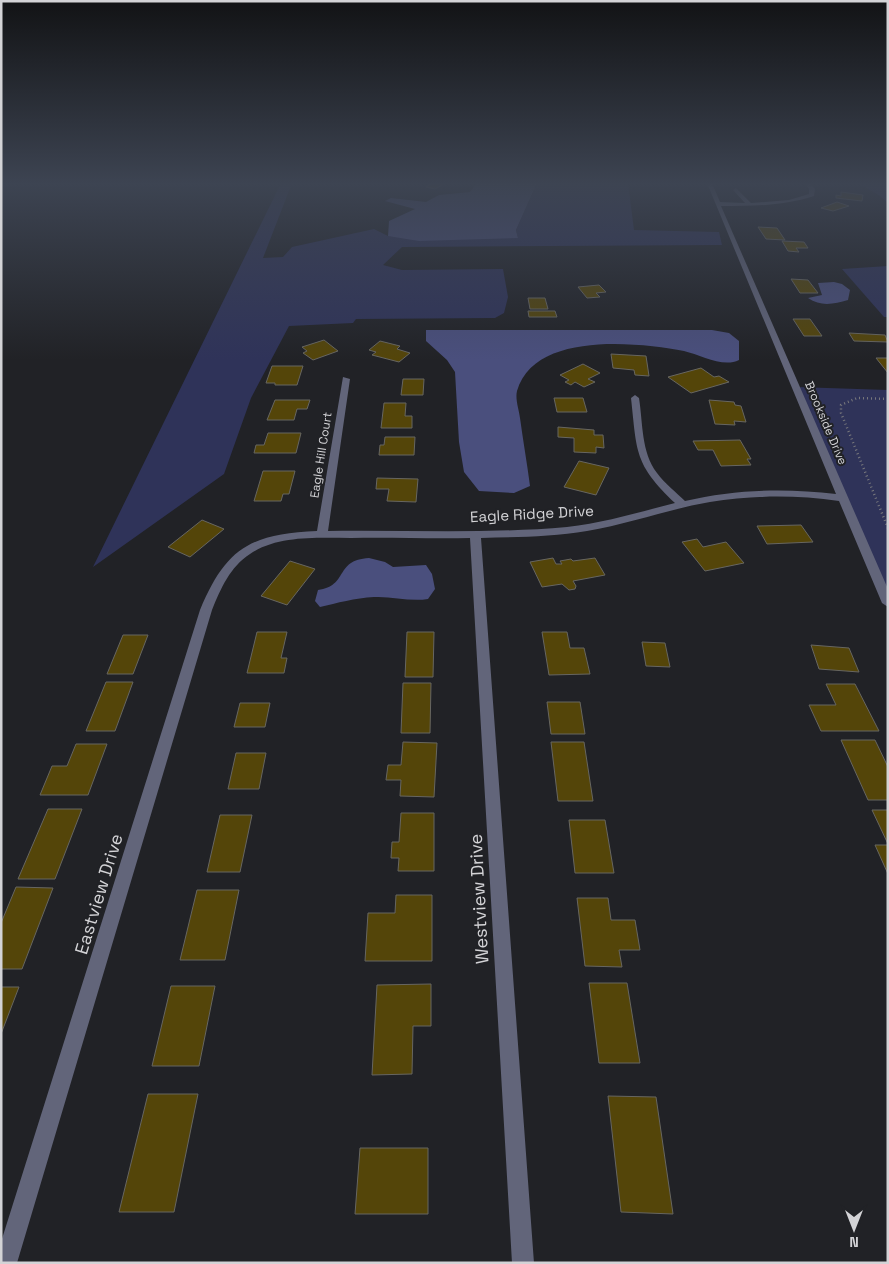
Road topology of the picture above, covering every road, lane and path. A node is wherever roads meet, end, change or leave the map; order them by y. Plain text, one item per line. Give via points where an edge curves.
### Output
1 (734, 242) edge
2 (346, 379) dead end
3 (635, 398) dead end
4 (888, 399) edge
5 (844, 498) junction
6 (683, 505) junction
7 (888, 528) edge
8 (475, 533) junction
9 (322, 534) junction
10 (250, 548) joint
11 (888, 603) edge
12 (6, 1263) edge
13 (522, 1263) edge

1 - 5 street, Brookside Drive
2 - 9 street, Eagle Hill Court
3 - 6 street via 647,464
4 - 7 path via 846,401 841,405 841,413
5 - 6 street, Eagle Ridge Drive via 770,493 729,496
5 - 11 street, Brookside Drive
6 - 8 street, Eagle Ridge Drive via 626,521 584,528
8 - 9 street, Eagle Ridge Drive
8 - 13 street, Westview Drive
9 - 10 street, Eagle Ridge Drive via 282,538
10 - 12 street, Eastview Drive via 226,568 206,610

